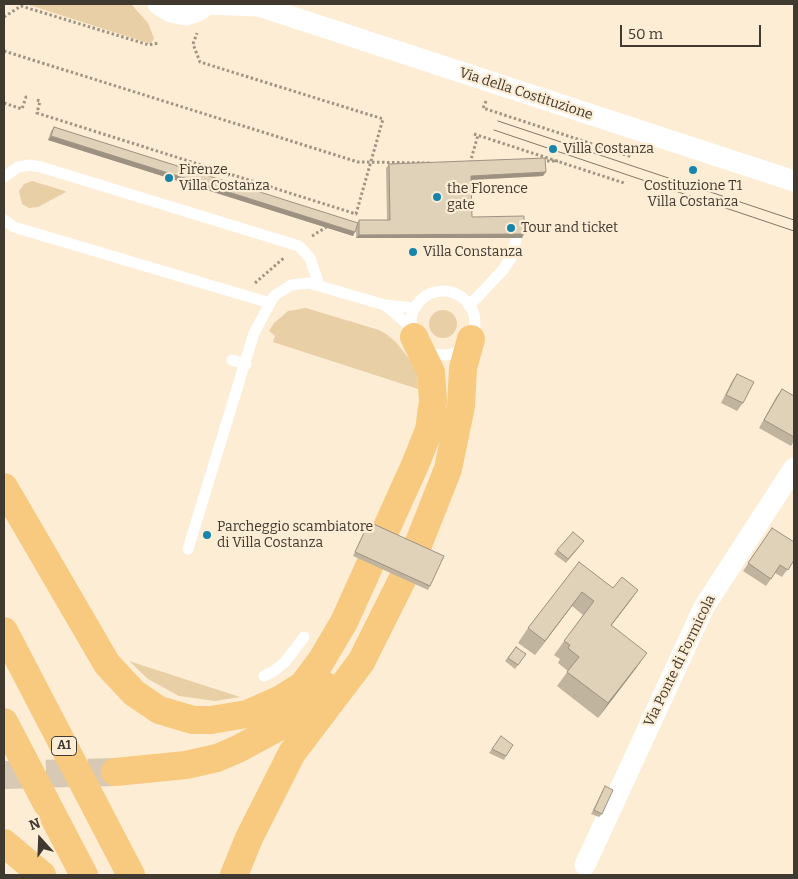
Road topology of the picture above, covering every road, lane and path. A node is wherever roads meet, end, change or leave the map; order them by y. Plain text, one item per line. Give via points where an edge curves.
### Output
1 (158, 4) edge
2 (208, 4) edge
3 (256, 5) edge
4 (4, 17) edge
5 (204, 28) dead end
6 (159, 43) dead end
7 (4, 51) edge
8 (29, 98) dead end
9 (37, 100) dead end
10 (486, 101) dead end
11 (4, 103) edge
12 (632, 157) dead end
13 (539, 161) edge
14 (558, 161) junction
15 (372, 163) junction
16 (441, 163) edge
17 (460, 163) edge
18 (470, 163) junction
19 (480, 163) edge
20 (470, 173) edge
21 (4, 177) edge
22 (794, 181) edge
23 (624, 183) dead end
24 (4, 220) edge
25 (331, 225) edge
26 (312, 236) dead end
27 (516, 240) edge
28 (285, 257) dead end
29 (254, 284) dead end
30 (319, 285) junction
31 (270, 303) junction
32 (385, 305) junction
33 (469, 306) junction
34 (414, 308) junction
35 (412, 332) junction
36 (471, 338) junction
37 (232, 360) dead end
38 (246, 364) junction
39 (794, 468) edge
40 (4, 487) edge
41 (188, 550) dead end
42 (412, 560) junction
43 (4, 631) edge
44 (304, 637) dead end
45 (264, 676) dead end
46 (4, 722) edge
47 (115, 772) tunnel mouth
48 (4, 843) edge
49 (585, 865) dead end
50 (237, 867) edge
51 (80, 868) edge
52 (128, 869) edge
53 (36, 870) edge

1 - 2 street via 175,14 186,15
2 - 3 street, Via della Costituzione
3 - 22 street, Via della Costituzione
4 - 6 path via 21,6 149,45
5 - 15 path via 197,32 193,44 200,62 383,119
7 - 15 path via 358,162
8 - 11 path via 26,97 22,109
9 - 15 path via 40,101 37,113 356,214
10 - 12 path via 483,108
13 - 14 path
14 - 18 path via 476,135
14 - 23 path
15 - 16 path
17 - 18 path
18 - 19 path
18 - 20 path
21 - 30 lane via 18,167 41,167 299,246 310,258
24 - 31 lane via 14,228
25 - 26 path
27 - 33 lane via 511,258 502,271
28 - 29 path
30 - 31 lane via 303,282 291,285
30 - 32 lane
31 - 38 lane via 254,333
32 - 34 lane
32 - 35 lane
33 - 34 lane via 457,295 440,292 424,298
33 - 36 lane via 475,322
34 - 35 lane
35 - 36 lane via 421,347 439,355 458,351
35 - 40 highway via 432,372 433,401 429,430 415,464 344,622 321,661 298,688 247,714 211,720 183,718 159,710 128,688 103,658
36 - 42 highway via 462,368 461,406 448,470
37 - 38 lane
38 - 41 lane
39 - 49 street, Via Ponte di Formicola via 704,607
42 - 47 highway via 352,658 275,729 246,746 203,762
42 - 50 highway via 362,662 292,753
43 - 52 highway, A1
44 - 45 lane via 285,662
46 - 51 highway
48 - 53 highway

